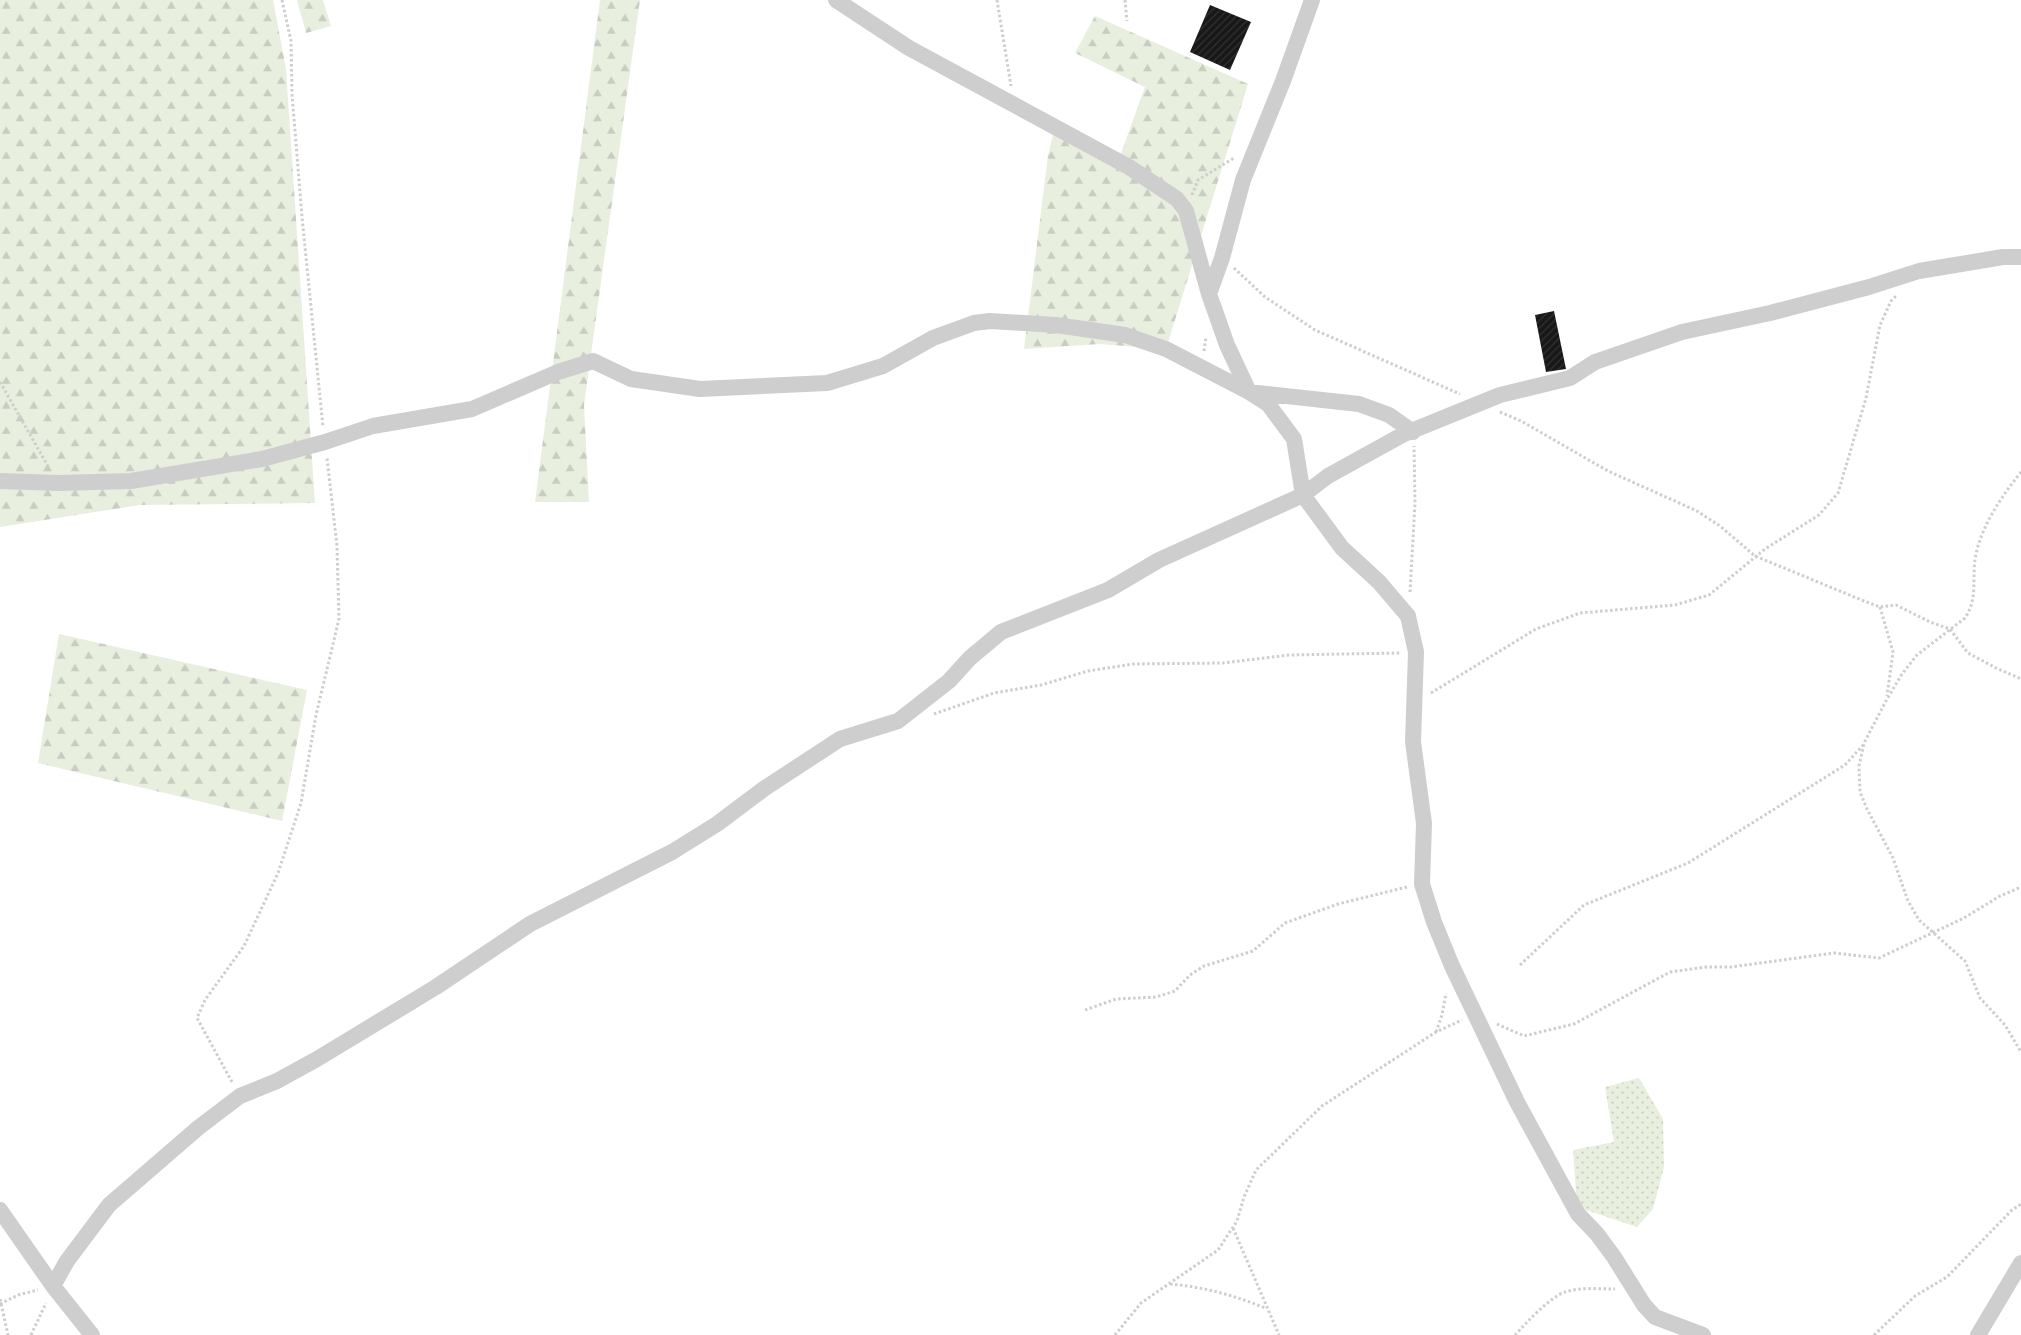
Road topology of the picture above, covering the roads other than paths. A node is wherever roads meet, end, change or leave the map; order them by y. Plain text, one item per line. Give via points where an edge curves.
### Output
1 (836, 0) edge
2 (1312, 0) edge
3 (2021, 257) edge
4 (1209, 294) junction
5 (1249, 392) junction
6 (1413, 432) junction
7 (0, 482) edge
8 (1303, 495) junction
9 (0, 1210) edge
10 (2021, 1264) edge
11 (53, 1286) junction
12 (92, 1335) edge
13 (1703, 1335) edge
14 (1978, 1335) edge

1 - 4 street via 909,48 1129,167 1177,199 1186,211
2 - 4 street via 1243,180
3 - 6 street via 1919,271 1770,313 1682,332 1594,362 1570,378 1500,395
4 - 5 street via 1227,345
5 - 6 street via 1359,404 1389,415
5 - 7 street via 1184,357 1125,335 1056,325 990,321 974,323 933,338 883,366 827,383 700,389 630,379 594,361 558,372 472,409 373,426 262,459 131,481
5 - 8 street via 1268,404 1294,439
6 - 8 street via 1354,461
8 - 11 street via 1159,560 1108,590 1001,632 970,658 950,681 898,721 840,739 672,852 530,924 436,987 317,1059 278,1081 240,1096 109,1205
8 - 13 street via 1342,548 1379,582 1408,616 1416,652 1413,742 1424,823 1422,884 1452,966 1517,1102 1578,1214 1597,1234 1655,1317
9 - 11 street
10 - 14 street
11 - 12 street

